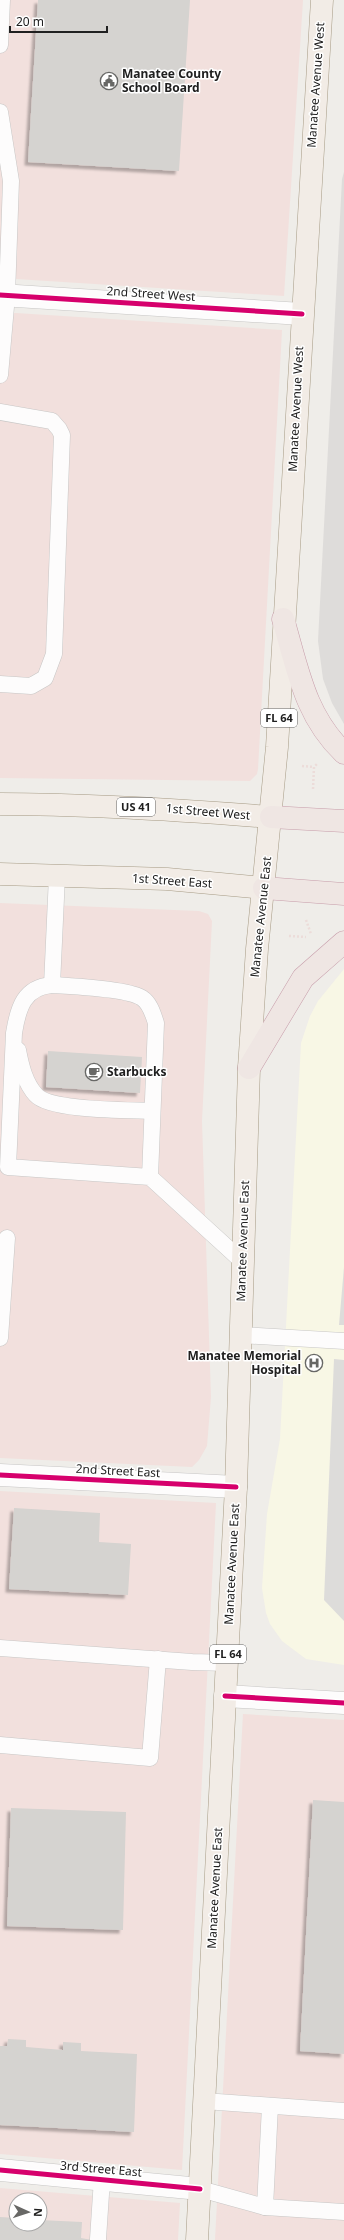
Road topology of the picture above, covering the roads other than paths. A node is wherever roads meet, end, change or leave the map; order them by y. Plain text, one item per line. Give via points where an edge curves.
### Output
1 (2, 0) edge
2 (322, 0) edge
3 (0, 45) edge
4 (0, 112) edge
5 (3, 295) edge
6 (302, 314) junction
7 (0, 375) edge
8 (0, 412) edge
9 (284, 619) junction
10 (0, 684) edge
11 (344, 753) edge
12 (0, 804) edge
13 (272, 817) junction
14 (344, 821) edge
15 (0, 874) edge
16 (57, 876) junction
17 (264, 888) junction
18 (344, 894) edge
19 (344, 942) edge
20 (52, 985) junction
21 (14, 1033) junction
22 (249, 1068) junction
23 (152, 1111) junction
24 (150, 1177) junction
25 (7, 1238) dead end
26 (243, 1262) junction
27 (241, 1335) junction
28 (0, 1338) edge
29 (344, 1341) edge
30 (0, 1475) edge
31 (236, 1487) junction
32 (0, 1648) edge
33 (158, 1659) junction
34 (227, 1662) junction
35 (225, 1696) junction
36 (344, 1703) edge
37 (0, 1745) edge
38 (204, 2101) junction
39 (270, 2106) junction
40 (344, 2111) edge
41 (0, 2170) edge
42 (102, 2179) junction
43 (200, 2189) junction
44 (265, 2207) junction
45 (344, 2212) edge
46 (98, 2239) edge
47 (197, 2240) edge

1 - 3 lane
2 - 6 main road, Manatee Avenue West / FL 64
4 - 5 lane via 11,181
5 - 6 street, 2nd Street West
5 - 7 lane
6 - 9 main road, Manatee Avenue West / FL 64
8 - 10 lane via 52,421 62,435 54,654 45,678 31,686
9 - 11 highway via 308,703 330,740
9 - 13 main road, Manatee Avenue West / FL 64
12 - 13 main road, 1st Street West / US 41 via 175,809
13 - 14 highway, 1st Street West / US 41
13 - 17 main road, Manatee Avenue East / FL 64
15 - 16 main road, 1st Street East
16 - 17 main road, 1st Street East via 167,879
16 - 20 lane
17 - 18 highway, 1st Street East
17 - 22 main road, Manatee Avenue East / FL 64
19 - 22 highway via 303,978
20 - 21 lane via 41,986 31,991 17,1015
20 - 23 lane via 126,993 142,998 150,1007 156,1022
21 - 23 lane via 26,1080 37,1096 55,1104
21 - 24 lane via 8,1166
22 - 26 main road, Manatee Avenue East / FL 64
23 - 24 lane
24 - 26 lane
25 - 28 lane
26 - 27 main road, Manatee Avenue East / FL 64
27 - 29 lane
27 - 31 main road, Manatee Avenue East / FL 64
30 - 31 street, 2nd Street East
31 - 34 main road, Manatee Avenue East / FL 64
32 - 33 lane
33 - 34 lane
33 - 37 lane via 150,1758
34 - 35 main road, Manatee Avenue East / FL 64
35 - 36 street
35 - 38 main road, Manatee Avenue East / FL 64
38 - 39 lane
38 - 43 main road, Manatee Avenue East / FL 64
39 - 40 lane
39 - 44 lane
41 - 42 street, 3rd Street East
42 - 43 street, 3rd Street East
42 - 46 lane
43 - 44 lane
43 - 47 main road, Manatee Avenue East / FL 64
44 - 45 lane

